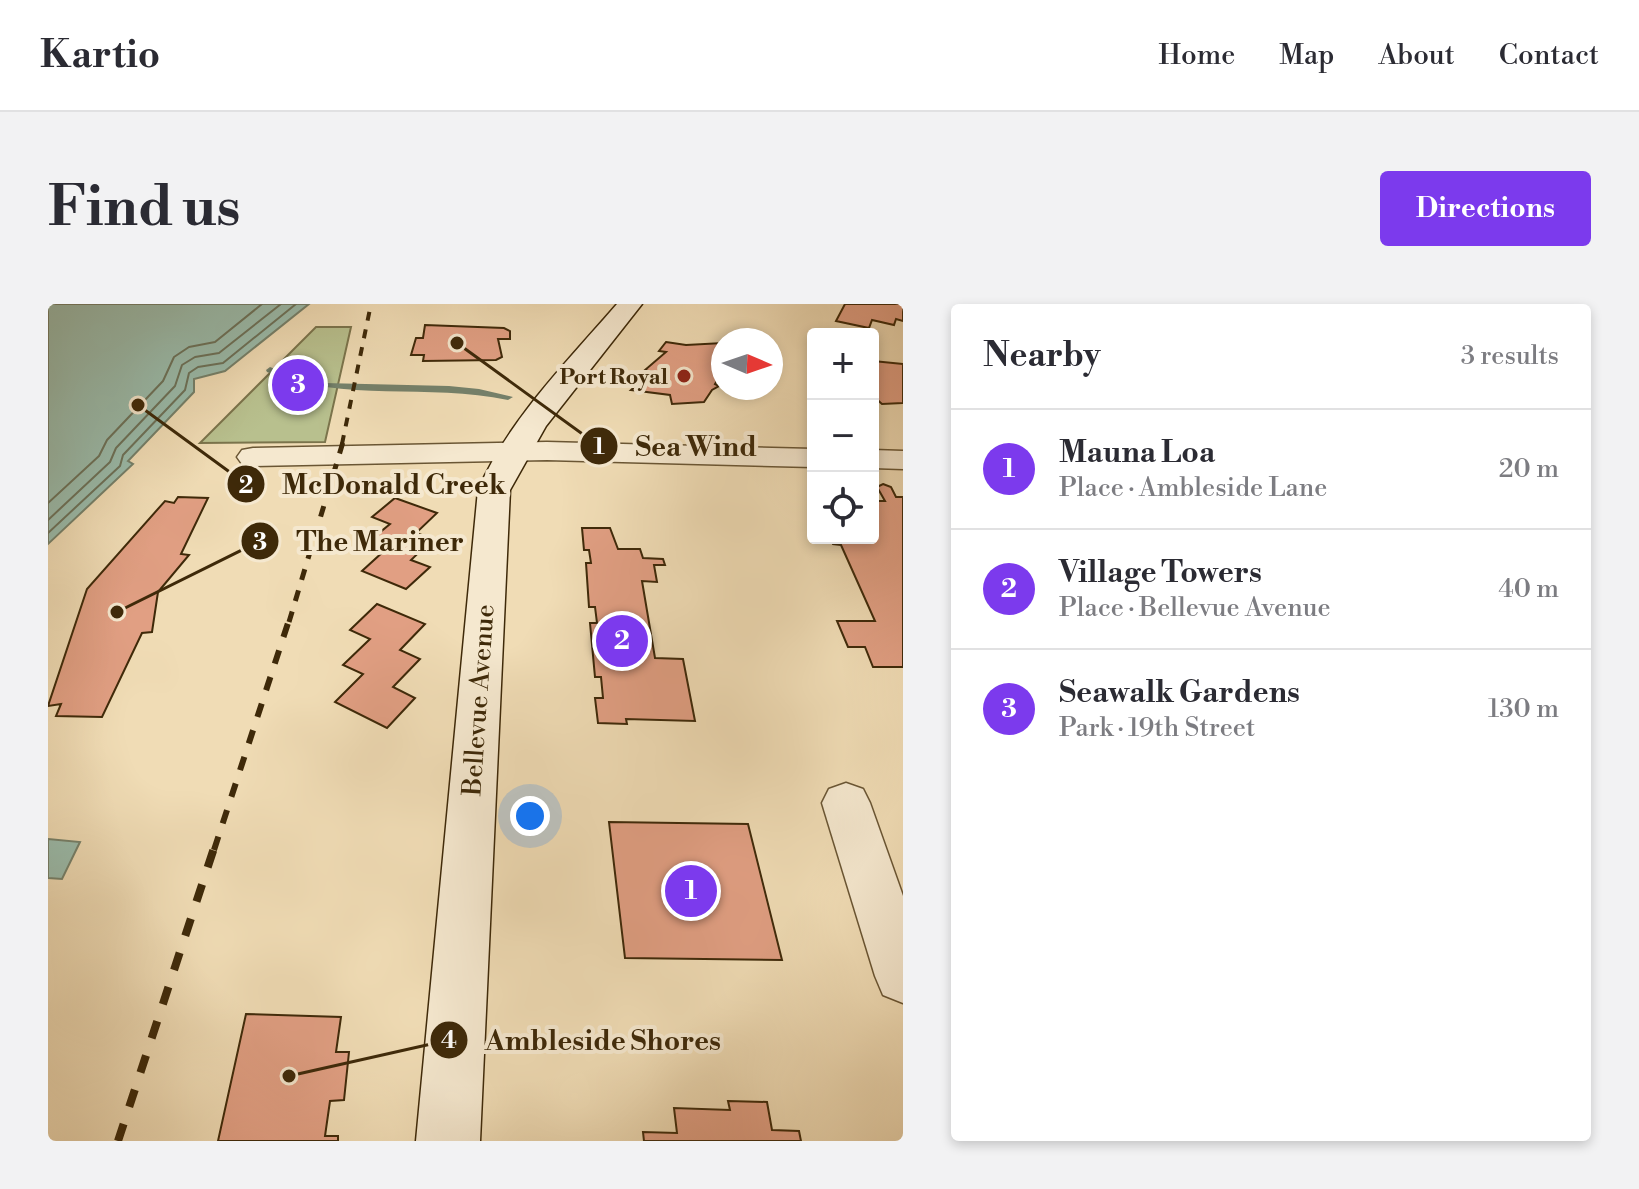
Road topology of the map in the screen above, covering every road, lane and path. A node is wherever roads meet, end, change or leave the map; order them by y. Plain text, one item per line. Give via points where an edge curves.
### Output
1 (630, 304) edge
2 (515, 451) junction
3 (253, 457) dead end
4 (807, 458) edge
5 (879, 459) edge
6 (903, 460) edge
7 (846, 803) dead end
8 (903, 976) edge
9 (448, 1141) edge

1 - 2 street, Bellevue Avenue
2 - 3 street
2 - 4 street
2 - 9 street, Bellevue Avenue via 498,477 490,521
5 - 6 street
7 - 8 street

